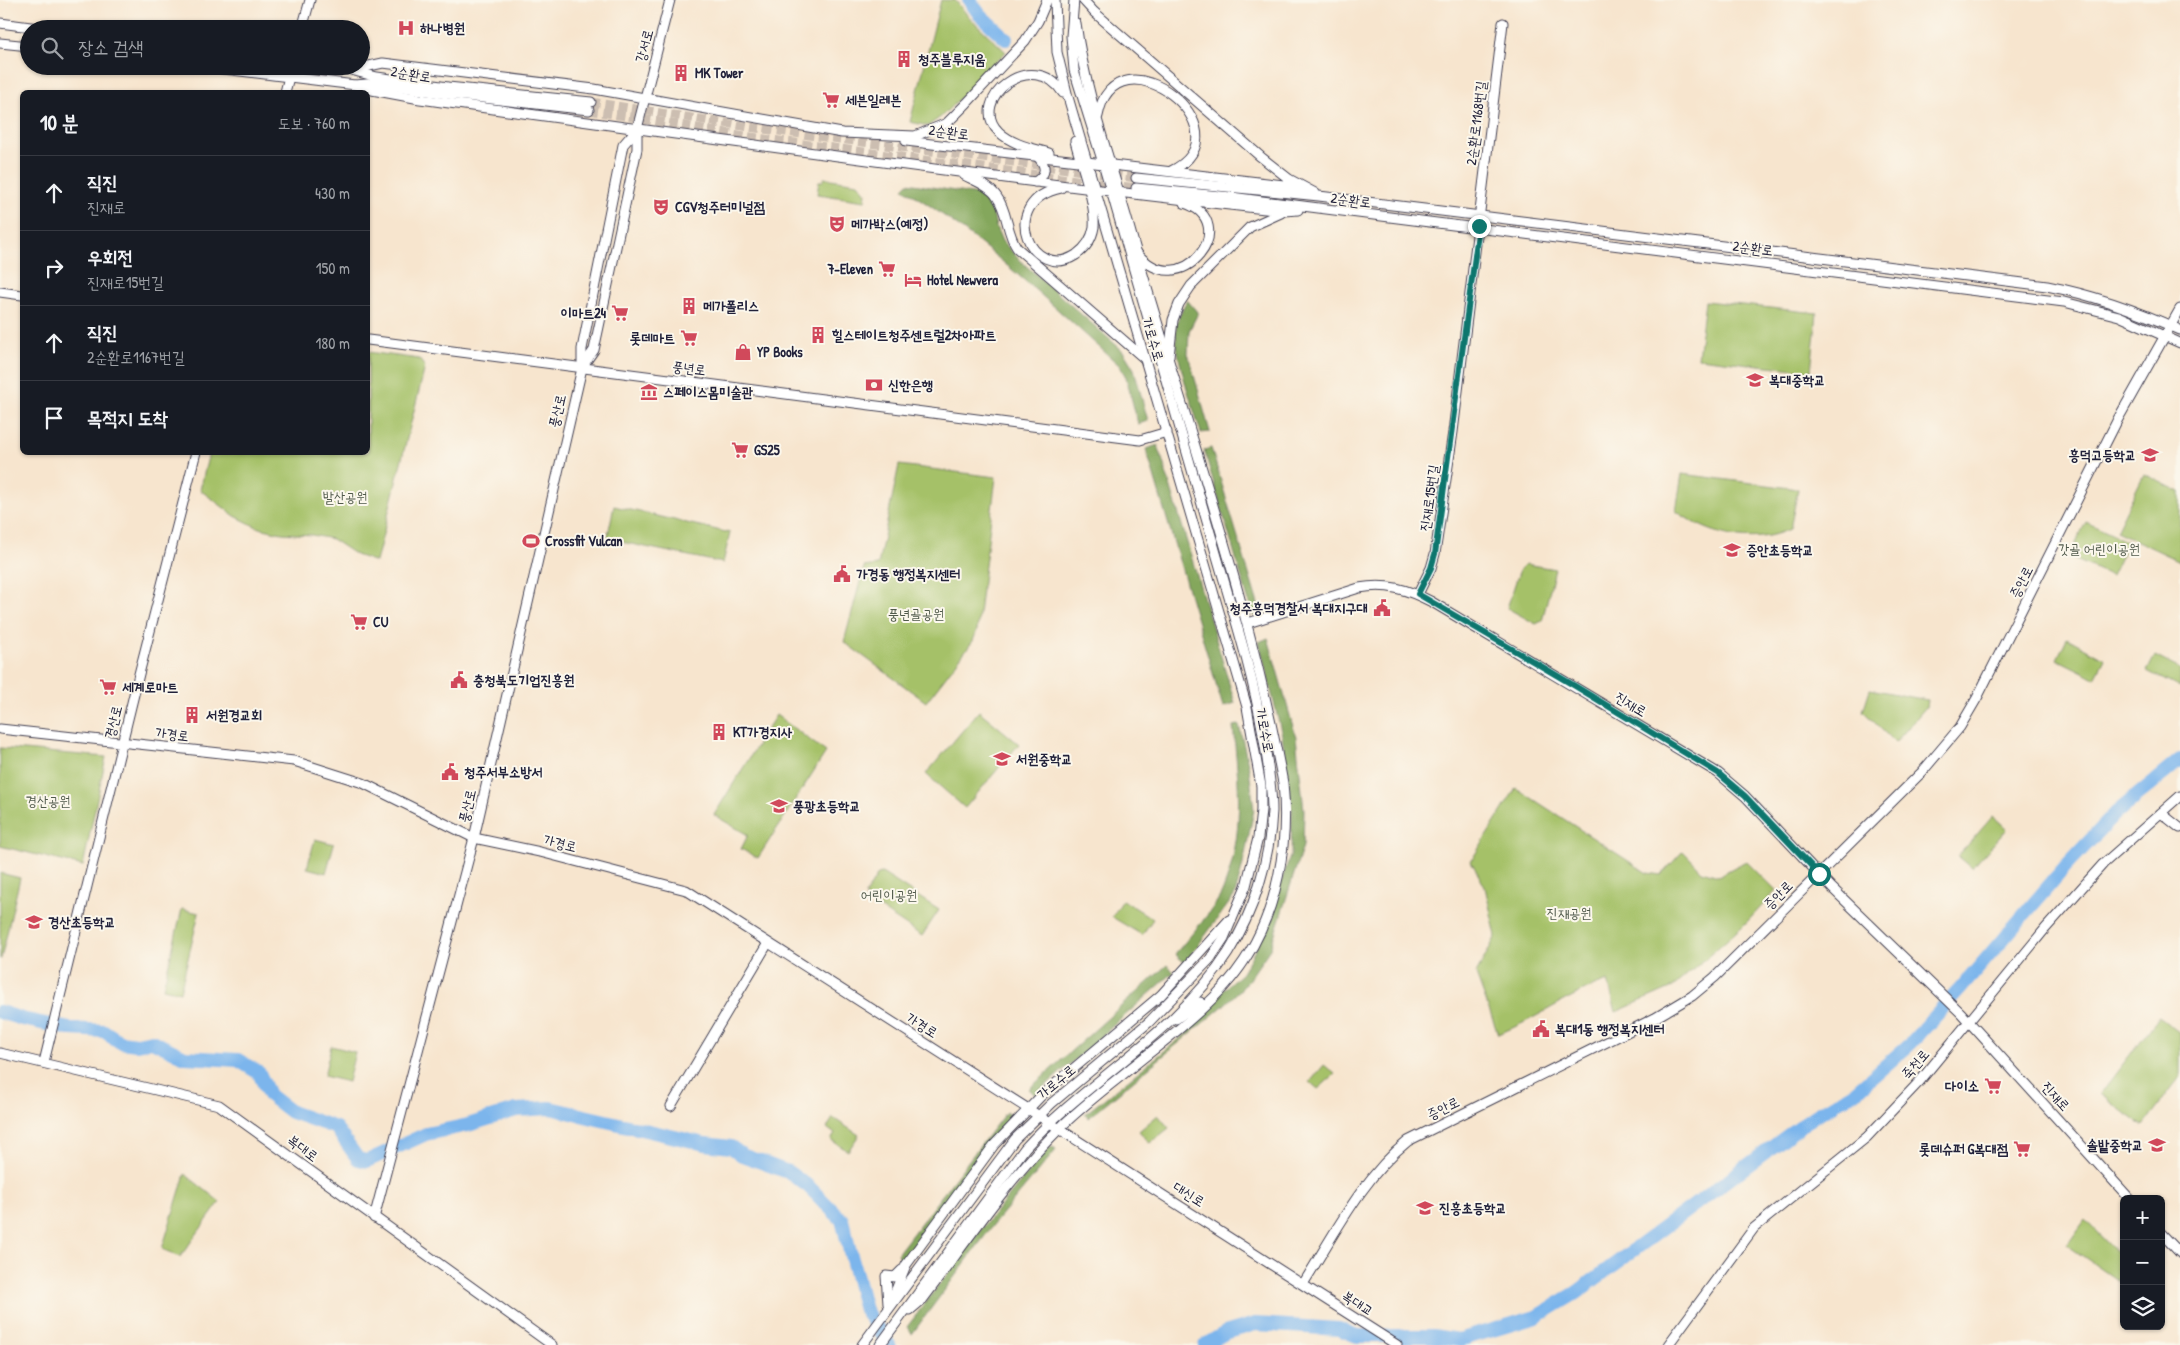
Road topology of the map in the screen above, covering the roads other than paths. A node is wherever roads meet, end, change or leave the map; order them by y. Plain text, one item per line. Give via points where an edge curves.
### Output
1 (310, 0) edge
2 (670, 0) edge
3 (1047, 0) edge
4 (1053, 0) edge
5 (1074, 0) edge
6 (1083, 0) edge
7 (304, 20) edge
8 (0, 23) edge
9 (1503, 23) dead end
10 (20, 26) edge
11 (0, 43) edge
12 (20, 45) edge
13 (370, 66) edge
14 (272, 75) edge
15 (370, 75) edge
16 (289, 77) junction
17 (355, 85) junction
18 (286, 90) edge
19 (1063, 94) junction
20 (644, 98) junction
21 (1098, 118) junction
22 (636, 129) junction
23 (842, 133) junction
24 (1037, 156) junction
25 (1079, 160) junction
26 (1107, 163) junction
27 (1171, 171) junction
28 (960, 172) junction
29 (1035, 182) junction
30 (1068, 186) junction
31 (1091, 189) junction
32 (1116, 193) junction
33 (1320, 196) junction
34 (1165, 198) junction
35 (1092, 209) junction
36 (1316, 209) junction
37 (1284, 212) junction
38 (1479, 224) junction
39 (1121, 226) junction
40 (1106, 230) junction
41 (1135, 250) junction
42 (0, 292) edge
43 (20, 295) edge
44 (2180, 309) edge
45 (2171, 326) junction
46 (2180, 330) edge
47 (2166, 336) junction
48 (370, 340) edge
49 (2180, 343) edge
50 (1145, 360) junction
51 (1168, 361) junction
52 (582, 368) junction
53 (1167, 432) junction
54 (1453, 432) joint
55 (195, 455) edge
56 (1418, 594) junction
57 (1248, 624) junction
58 (1256, 663) junction
59 (1255, 685) junction
60 (1258, 705) junction
61 (0, 730) edge
62 (122, 741) junction
63 (1277, 751) junction
64 (2180, 796) edge
65 (2161, 813) junction
66 (2180, 828) edge
67 (474, 838) junction
68 (1819, 874) junction
69 (1238, 909) junction
70 (768, 943) junction
71 (1223, 987) junction
72 (1969, 1022) junction
73 (1156, 1033) junction
74 (0, 1053) edge
75 (44, 1062) junction
76 (671, 1106) dead end
77 (1028, 1108) junction
78 (1038, 1115) junction
79 (1049, 1122) junction
80 (1059, 1128) junction
81 (2126, 1195) edge
82 (374, 1218) junction
83 (2165, 1237) edge
84 (2180, 1253) edge
85 (906, 1265) junction
86 (1303, 1284) junction
87 (888, 1309) junction
88 (897, 1322) junction
89 (864, 1343) edge
90 (552, 1345) edge
91 (880, 1345) edge
92 (1397, 1345) edge
93 (1668, 1345) edge

1 - 7 street
2 - 20 street, 강서로
3 - 23 street via 1021,46 947,123 915,136
4 - 19 street via 1050,41
4 - 25 street, 가로수로 via 1057,52
5 - 21 street via 1078,36
5 - 26 street, 가로수로 via 1071,36 1074,70
6 - 33 street via 1274,167
8 - 10 street
9 - 38 street, 2순환로1168번길
11 - 12 street
13 - 20 street via 383,63
14 - 16 street, 2순환로
15 - 17 street, 2순환로 via 590,106 447,94 377,82
16 - 17 street, 2순환로
16 - 18 street
17 - 22 street via 420,99
19 - 25 street
19 - 25 street via 1043,77 1031,74 1016,77 1004,83 997,92 992,117 997,130 1010,140
20 - 22 street, 풍산로
20 - 23 street
21 - 26 street
21 - 27 street via 1104,96 1121,82 1147,81 1166,91 1190,113 1198,132 1189,157
22 - 28 street
22 - 52 street, 풍산로 via 624,145 582,349
22 - 52 street, 풍산로 via 638,149 594,350
23 - 24 street, 2순환로
24 - 25 street, 2순환로
24 - 29 street via 1045,171
25 - 26 street, 2순환로
25 - 31 street, 가로수로
26 - 27 street, 2순환로
26 - 32 street, 가로수로
27 - 33 street, 2순환로 via 1284,185
28 - 29 street
28 - 50 street via 996,195 1008,233 1017,248
29 - 30 street
30 - 31 street
30 - 35 street via 1040,195 1028,210 1025,231 1034,250 1056,260 1078,254 1092,236
31 - 32 street, 2순환로
31 - 35 street
31 - 40 street, 가로수로
32 - 34 street, 2순환로
32 - 39 street, 가로수로
32 - 41 street, 가로수로
33 - 36 street, 2순환로 via 1136,183
33 - 38 street, 2순환로
34 - 37 street, 2순환로
34 - 41 street via 1190,205 1204,215 1208,229 1205,249 1191,264 1174,270 1151,264
35 - 40 street
36 - 37 street, 2순환로
36 - 38 street, 2순환로
37 - 51 street via 1250,227 1191,286 1173,320
38 - 45 street, 2순환로 via 2047,286 2103,299
38 - 47 street, 2순환로 via 2064,302 2119,316
38 - 54 street, 2순환로1168번길
39 - 40 street via 1113,221
39 - 59 street, 가로수로
40 - 50 street, 가로수로
41 - 51 street, 가로수로
42 - 43 street
44 - 45 street, 증안로
45 - 46 street, 2순환로
45 - 47 street, 증안로
47 - 49 street, 2순환로
47 - 68 street, 증안로 via 2118,419 1960,727 1922,772
48 - 52 street, 풍년로
50 - 53 street, 가로수로
51 - 57 street, 가로수로
52 - 53 street, 풍년로 via 1140,440
52 - 67 street, 풍산로
53 - 69 street, 가로수로 via 1254,742 1261,786 1261,810 1253,860
54 - 56 street, 진재로15번길 via 1435,554
55 - 62 street, 경산로
56 - 57 street, 진재로 via 1401,587 1373,585 1315,600
56 - 68 street, 진재로 via 1718,773 1745,796
57 - 58 street, 가로수로
58 - 59 street
58 - 63 street
59 - 60 street, 가로수로
60 - 63 street
60 - 73 street, 가로수로 via 1272,810 1265,865 1245,921 1228,952 1196,993
61 - 62 street, 가경로
62 - 67 street, 가경로 via 294,761 363,783
62 - 75 street, 경산로
63 - 71 street, 가로수로 via 1286,809 1280,868 1256,940 1244,962
64 - 65 street, 죽천로
65 - 66 street
65 - 72 street, 죽천로 via 2092,876
67 - 70 street, 가경로 via 686,890
67 - 82 street, 풍산로
68 - 72 street, 진재로
68 - 86 street, 증안로 via 1692,996 1396,1150 1374,1173
69 - 77 street via 1144,1012
69 - 78 street, 가로수로 via 1210,959 1149,1022
70 - 76 street
70 - 77 street, 가경로
71 - 73 street
71 - 80 street
72 - 81 street, 진재로
72 - 93 street, 죽천로 via 1867,1138 1754,1228
73 - 79 street, 가로수로
74 - 75 street, 복대로
75 - 82 street, 복대로 via 219,1105
77 - 78 street, 가경로
77 - 85 street via 994,1145
78 - 79 street, 가경로
78 - 87 street, 가로수로 via 991,1169
79 - 80 street, 가경로
79 - 88 street, 가로수로 via 986,1199
80 - 86 street, 대신로
80 - 88 street via 1000,1197 923,1299
82 - 90 street, 복대로
83 - 84 street
85 - 87 street
85 - 87 street via 897,1276 886,1276
86 - 92 street, 복대교
87 - 89 street, 가로수로
88 - 91 street, 가로수로

